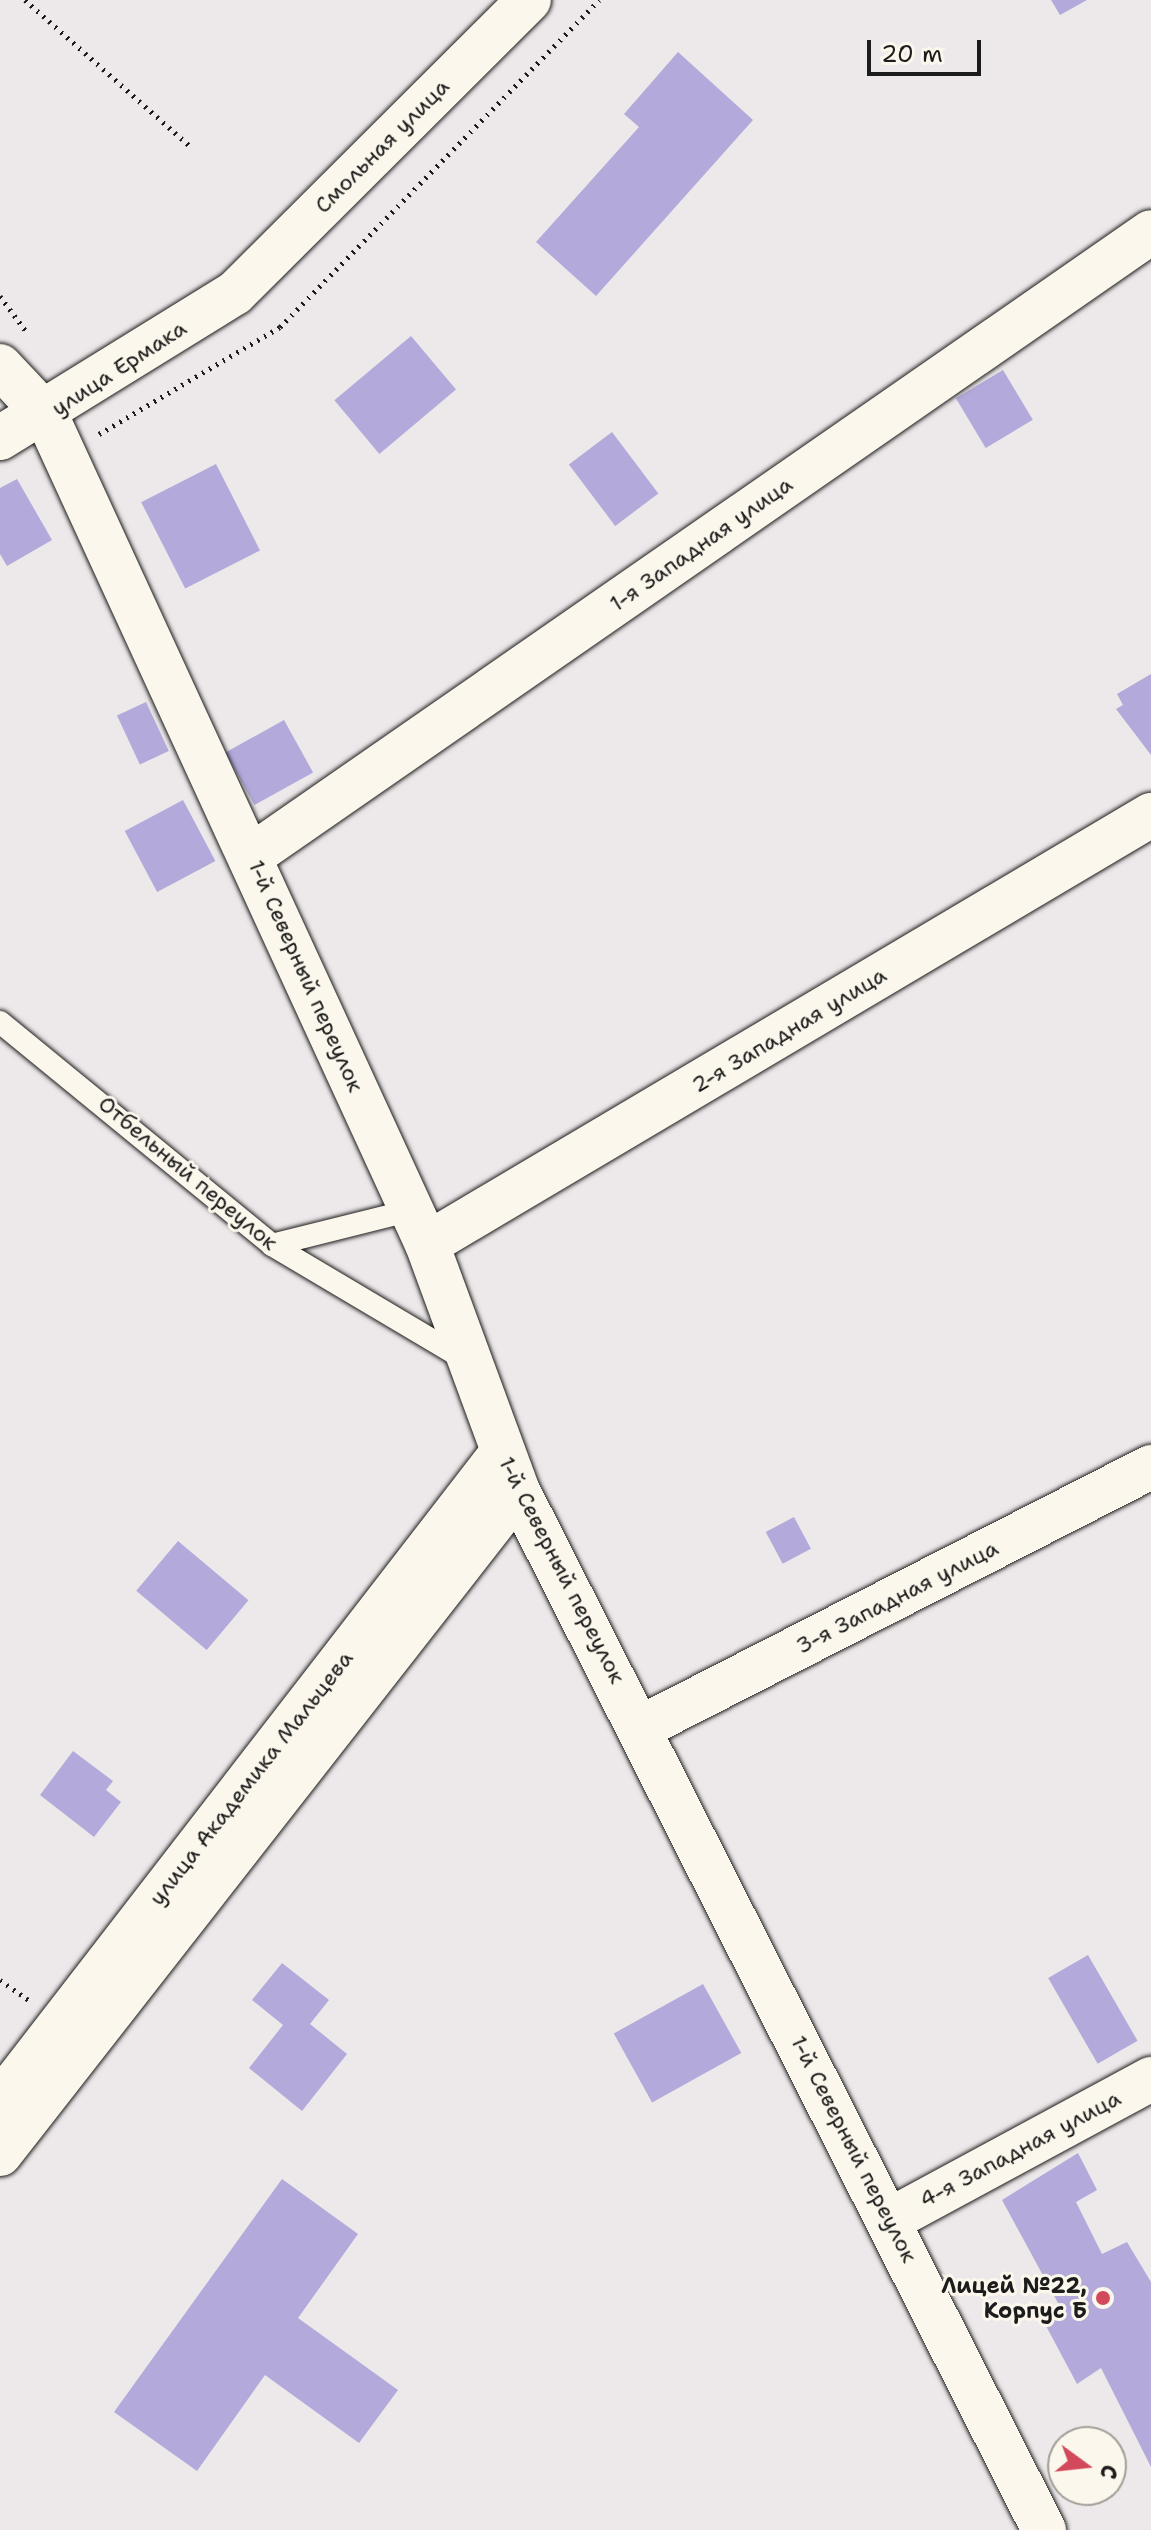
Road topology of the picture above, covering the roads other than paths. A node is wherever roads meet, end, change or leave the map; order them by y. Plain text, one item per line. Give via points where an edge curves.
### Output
1 (529, 0) edge
2 (1151, 232) edge
3 (235, 293) joint
4 (0, 366) edge
5 (46, 415) junction
6 (0, 438) edge
7 (1151, 815) edge
8 (251, 856) junction
9 (0, 1022) edge
10 (420, 1227) junction
11 (272, 1245) junction
12 (467, 1361) junction
13 (1151, 1467) edge
14 (510, 1472) junction
15 (642, 1727) junction
16 (1151, 2079) edge
17 (0, 2102) edge
18 (0, 2154) edge
19 (890, 2220) junction
20 (1044, 2530) edge

1 - 3 street, Смольная улица
2 - 8 street, 1-я Западная улица
3 - 5 street, улица Ермака
4 - 5 street, 1-й Северный переулок
5 - 6 street, улица Ермака
5 - 8 street, 1-й Северный переулок
7 - 10 street, 2-я Западная улица
8 - 10 street, 1-й Северный переулок
9 - 11 lane, Отбельный переулок
10 - 11 lane
10 - 12 street, 1-й Северный переулок
11 - 12 lane, Отбельный переулок
12 - 14 street, 1-й Северный переулок
13 - 15 street, 3-я Западная улица
14 - 15 street, 1-й Северный переулок
14 - 17 street, улица Академика Мальцева
14 - 18 street
15 - 19 street, 1-й Северный переулок
16 - 19 street, 4-я Западная улица
19 - 20 street, 1-й Северный переулок

